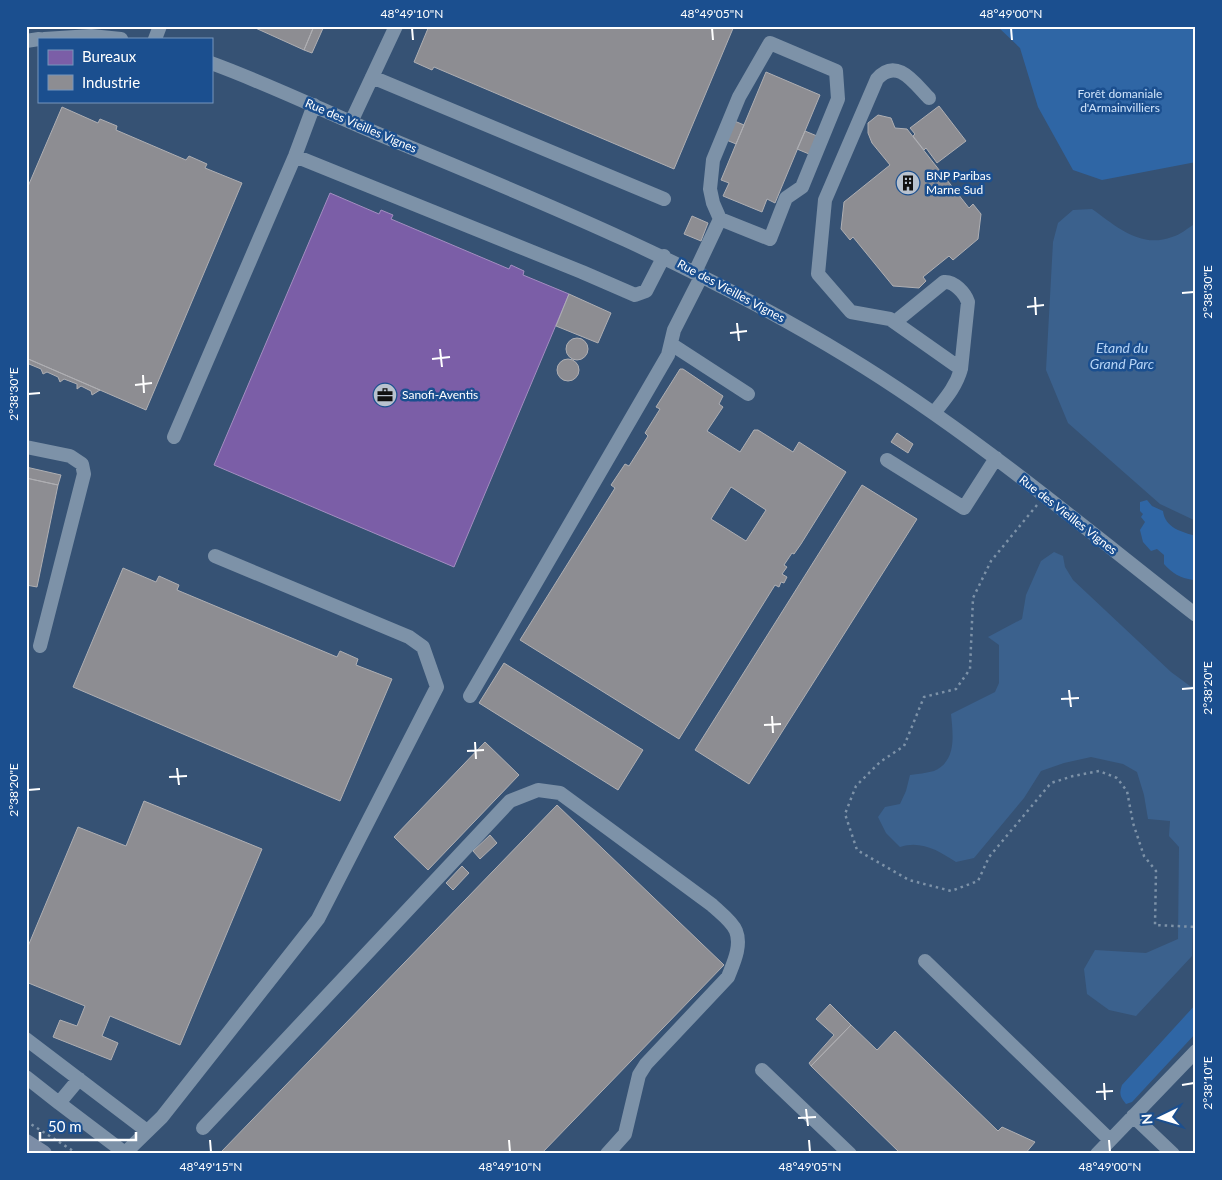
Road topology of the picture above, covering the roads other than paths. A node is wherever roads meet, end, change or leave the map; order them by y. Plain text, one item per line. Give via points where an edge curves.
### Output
1 (160, 26) edge
2 (396, 26) edge
3 (55, 38) edge
4 (107, 38) edge
5 (155, 38) edge
6 (212, 63) edge
7 (372, 77) junction
8 (929, 98) dead end
9 (314, 106) junction
10 (351, 122) junction
11 (296, 156) junction
12 (664, 199) dead end
13 (720, 219) junction
14 (664, 256) junction
15 (698, 273) junction
16 (895, 322) junction
17 (671, 344) junction
18 (961, 369) junction
19 (748, 394) dead end
20 (934, 413) junction
21 (174, 437) dead end
22 (26, 447) edge
23 (996, 458) junction
24 (887, 460) dead end
25 (215, 556) dead end
26 (1196, 615) edge
27 (40, 646) dead end
28 (470, 696) dead end
29 (925, 961) dead end
30 (26, 1038) edge
31 (1196, 1051) edge
32 (762, 1070) dead end
33 (26, 1077) edge
34 (79, 1078) junction
35 (59, 1103) junction
36 (1133, 1116) junction
37 (203, 1128) dead end
38 (147, 1131) junction
39 (1110, 1140) junction
40 (26, 1143) edge
41 (43, 1154) edge
42 (125, 1154) edge
43 (607, 1154) edge
44 (850, 1154) edge
45 (1097, 1154) edge
46 (1173, 1154) edge

1 - 5 street
2 - 7 street
3 - 4 street
6 - 9 street, Rue des Vieilles Vignes
7 - 10 street
7 - 12 street
8 - 16 street via 904,72 882,74 825,200 817,271 820,278 851,312
9 - 10 street, Rue des Vieilles Vignes
9 - 11 street
10 - 14 street, Rue des Vieilles Vignes
11 - 14 street via 630,294 640,295 646,291
11 - 21 street
13 - 13 street via 770,239 786,198 802,187 838,99 836,71 770,44 739,97 713,160 710,189
13 - 15 street
14 - 15 street, Rue des Vieilles Vignes
15 - 17 street
15 - 20 street, Rue des Vieilles Vignes via 823,342
16 - 18 street
16 - 18 street via 944,282 952,283 968,302
17 - 19 street
17 - 28 street
18 - 20 street via 952,391
20 - 23 street, Rue des Vieilles Vignes
22 - 27 street via 70,456 82,464 84,474
23 - 24 street via 964,508
23 - 26 street, Rue des Vieilles Vignes
25 - 38 street via 409,637 422,647 437,687 318,919 162,1117
29 - 39 street
30 - 34 street
31 - 36 street
32 - 44 street
33 - 35 street
34 - 35 street
34 - 38 street
35 - 42 street
36 - 39 street
36 - 46 street
37 - 43 street via 510,801 538,790 560,792 712,905 736,931 737,948 728,977 646,1064 639,1075 625,1134
38 - 42 street
39 - 45 street
40 - 41 main road

